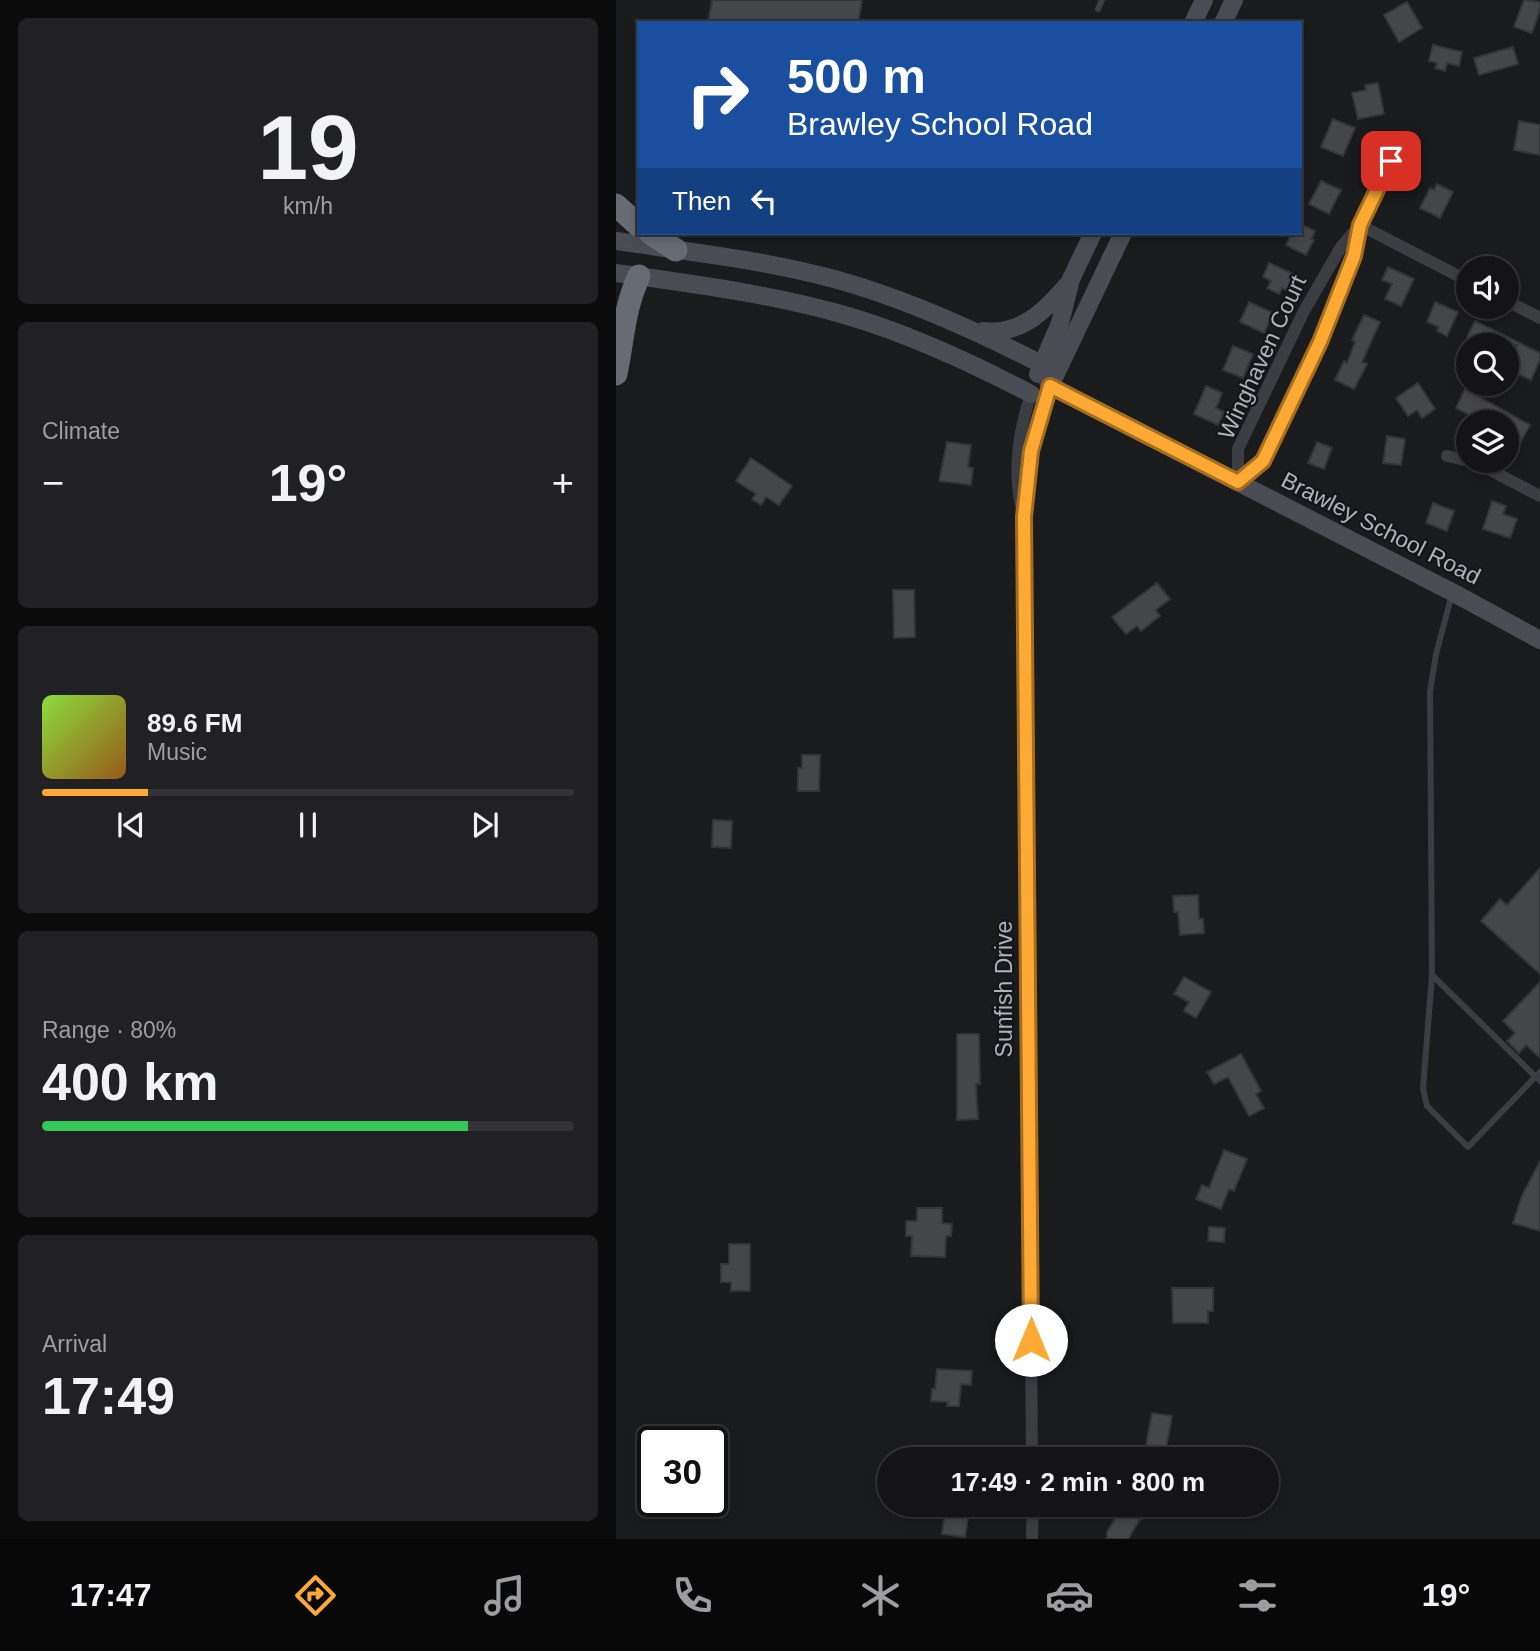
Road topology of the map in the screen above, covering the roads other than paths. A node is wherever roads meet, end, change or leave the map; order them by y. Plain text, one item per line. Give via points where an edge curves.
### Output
1 (1102, 0) edge
2 (1204, 0) edge
3 (1234, 0) edge
4 (1098, 9) dead end
5 (1194, 21) edge
6 (1224, 21) edge
7 (1391, 161) dead end
8 (616, 205) edge
9 (637, 224) edge
10 (1360, 225) junction
11 (653, 235) edge
12 (1092, 235) edge
13 (1122, 235) edge
14 (616, 241) edge
15 (676, 250) junction
16 (627, 274) edge
17 (1456, 275) edge
18 (1071, 279) junction
19 (1519, 307) edge
20 (1540, 318) edge
21 (974, 330) junction
22 (1041, 364) junction
23 (616, 374) edge
24 (1050, 386) junction
25 (1031, 394) junction
26 (1447, 456) dead end
27 (1238, 482) junction
28 (1540, 496) edge
29 (1024, 517) junction
30 (1452, 592) junction
31 (1540, 640) edge
32 (1432, 975) junction
33 (1538, 1077) edge
34 (1032, 1447) edge
35 (1033, 1517) edge
36 (1032, 1539) edge

1 - 4 lane
2 - 5 main road
3 - 6 main road
7 - 10 street, Winghaven Court
8 - 9 highway
10 - 17 street
10 - 27 street, Winghaven Court via 1354,256 1320,342 1263,461
10 - 27 street, Winghaven Court via 1341,247 1304,311 1238,449
11 - 15 highway
12 - 18 main road
13 - 24 main road
14 - 15 main road
15 - 21 main road via 838,280
16 - 23 highway
16 - 25 main road via 761,295 851,317 939,349
18 - 21 main road via 1051,304 1021,326
18 - 22 main road, Sunfish Drive via 1060,323
19 - 20 street
21 - 22 main road
22 - 24 main road
22 - 25 main road, Sunfish Drive
24 - 25 main road
24 - 27 main road, Brawley School Road
24 - 29 street, Sunfish Drive via 1031,451
25 - 29 street, Sunfish Drive via 1018,456 1017,492
26 - 28 street via 1475,462
27 - 30 main road, Brawley School Road
29 - 34 street, Sunfish Drive
30 - 31 main road, Brawley School Road
30 - 32 lane via 1430,692
32 - 33 lane
32 - 33 lane via 1423,1088 1427,1106 1468,1147
35 - 36 street

